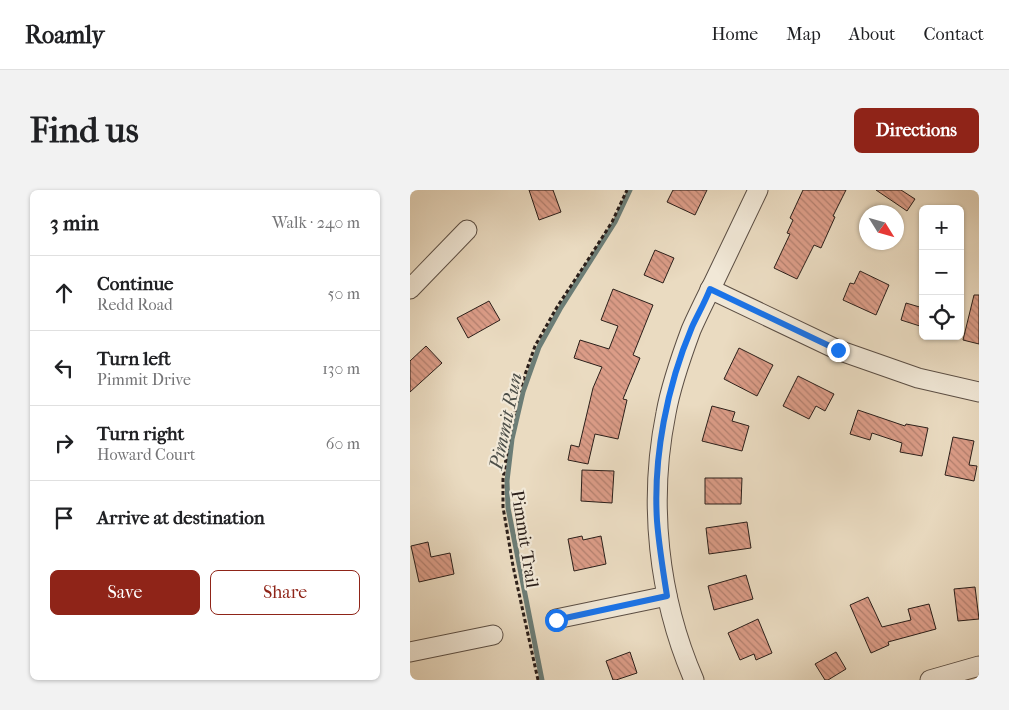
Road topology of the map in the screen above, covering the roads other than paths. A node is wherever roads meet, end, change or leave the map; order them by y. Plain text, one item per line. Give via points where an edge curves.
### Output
1 (758, 190) edge
2 (467, 230) dead end
3 (410, 289) edge
4 (710, 289) junction
5 (979, 392) edge
6 (667, 596) junction
7 (556, 620) dead end
8 (492, 634) dead end
9 (410, 652) edge
10 (979, 666) edge
11 (694, 680) edge
12 (930, 680) edge

1 - 4 street
2 - 3 street
4 - 5 street via 838,350 918,378
4 - 6 street via 677,369 660,450 657,519
6 - 7 street
6 - 11 street via 679,642
8 - 9 street
10 - 12 street

